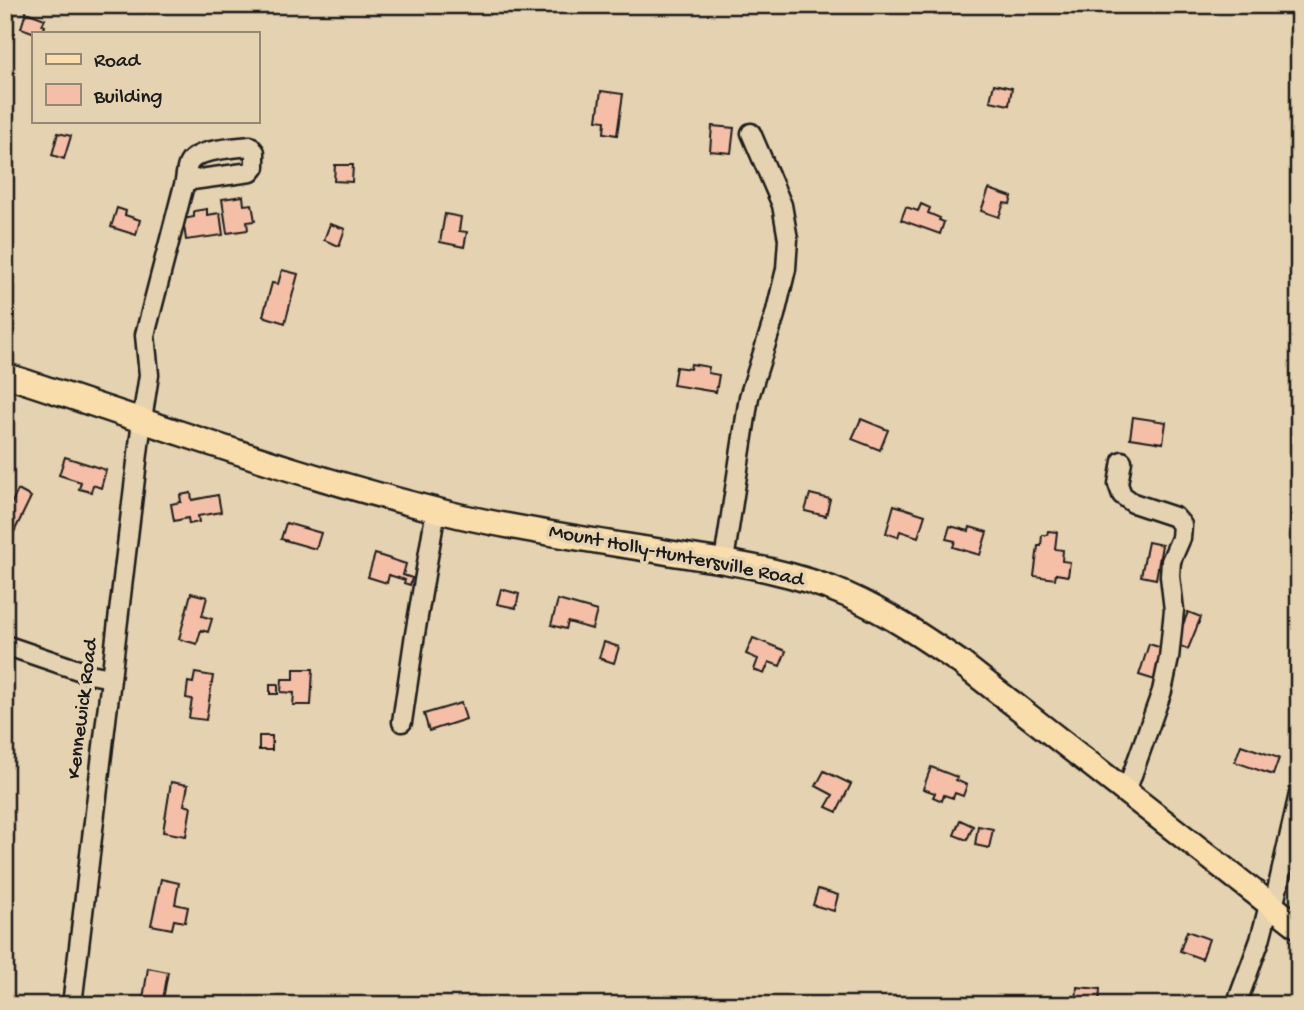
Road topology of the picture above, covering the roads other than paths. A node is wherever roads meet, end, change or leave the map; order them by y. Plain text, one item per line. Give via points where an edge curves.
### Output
1 (751, 133) dead end
2 (185, 181) dead end
3 (5, 375) edge
4 (142, 420) junction
5 (1122, 461) dead end
6 (436, 510) junction
7 (724, 561) junction
8 (5, 645) edge
9 (111, 678) junction
10 (402, 722) dead end
11 (1126, 792) junction
12 (1299, 794) edge
13 (1271, 906) junction
14 (1299, 927) edge
15 (72, 1005) edge
16 (1236, 1005) edge

1 - 7 street via 782,205 788,239 786,269 749,397
2 - 4 street, Kennewick Road via 145,335 149,375
3 - 4 main road, Mount Holly-Huntersville Road
4 - 6 main road, Mount Holly-Huntersville Road via 345,486
4 - 9 street, Kennewick Road
5 - 11 street via 1118,484 1122,495 1175,517 1182,525 1171,561 1174,610 1169,658
6 - 7 main road, Mount Holly-Huntersville Road
6 - 10 street
7 - 11 main road, Mount Holly-Huntersville Road via 809,581 889,616 961,663
8 - 9 street
9 - 15 street, Kennewick Road
11 - 13 main road, Mount Holly-Huntersville Road
12 - 13 street
13 - 14 main road, Mount Holly-Huntersville Road
13 - 16 street

